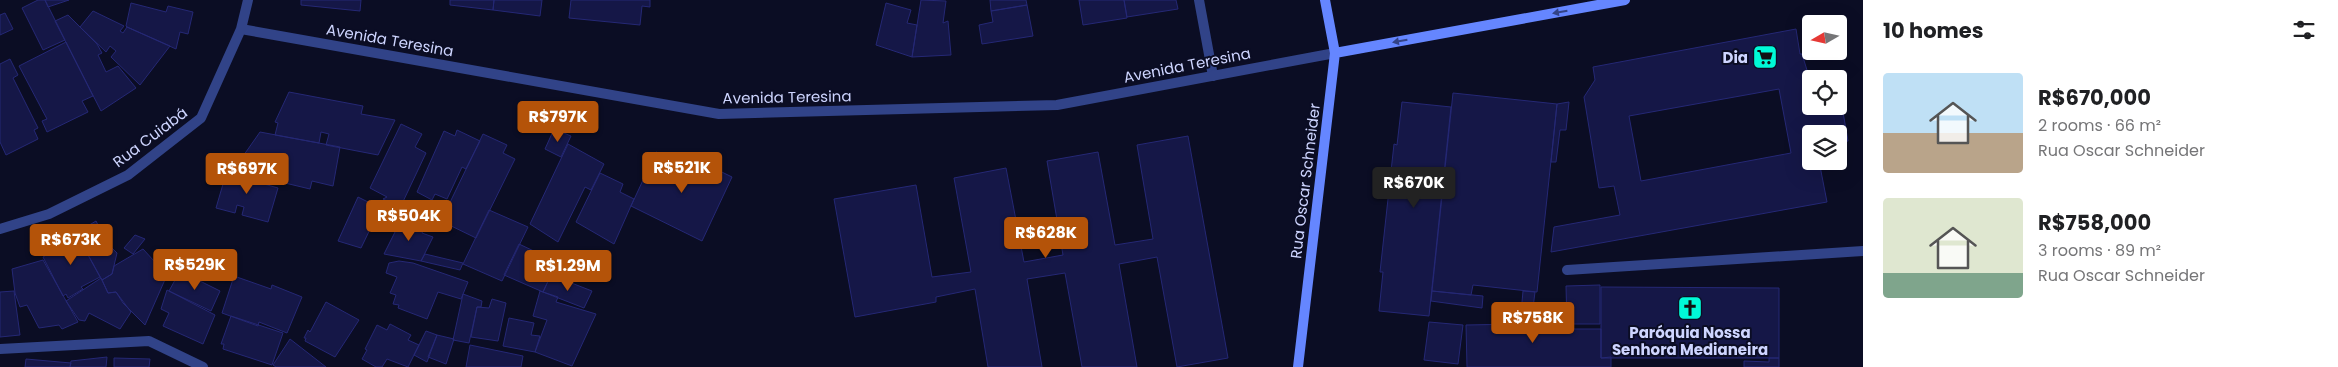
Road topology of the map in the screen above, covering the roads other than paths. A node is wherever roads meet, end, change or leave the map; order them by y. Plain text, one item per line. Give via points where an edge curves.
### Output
1 (248, 0) edge
2 (1199, 0) edge
3 (1325, 0) edge
4 (1625, 0) edge
5 (242, 29) junction
6 (1335, 52) junction
7 (1213, 76) junction
8 (0, 230) edge
9 (1863, 251) edge
10 (1567, 270) dead end
11 (0, 349) edge
12 (203, 367) edge
13 (1298, 367) edge

1 - 5 street, Rua Cuiabá
2 - 7 street
3 - 6 street, Rua Oscar Schneider
4 -> 6 street
5 - 7 street, Avenida Teresina via 719,114 1057,105
5 - 8 street, Rua Cuiabá via 201,118 128,175 49,214
6 - 7 street, Avenida Teresina
6 - 13 street, Rua Oscar Schneider
9 - 10 street
11 - 12 street via 149,341

